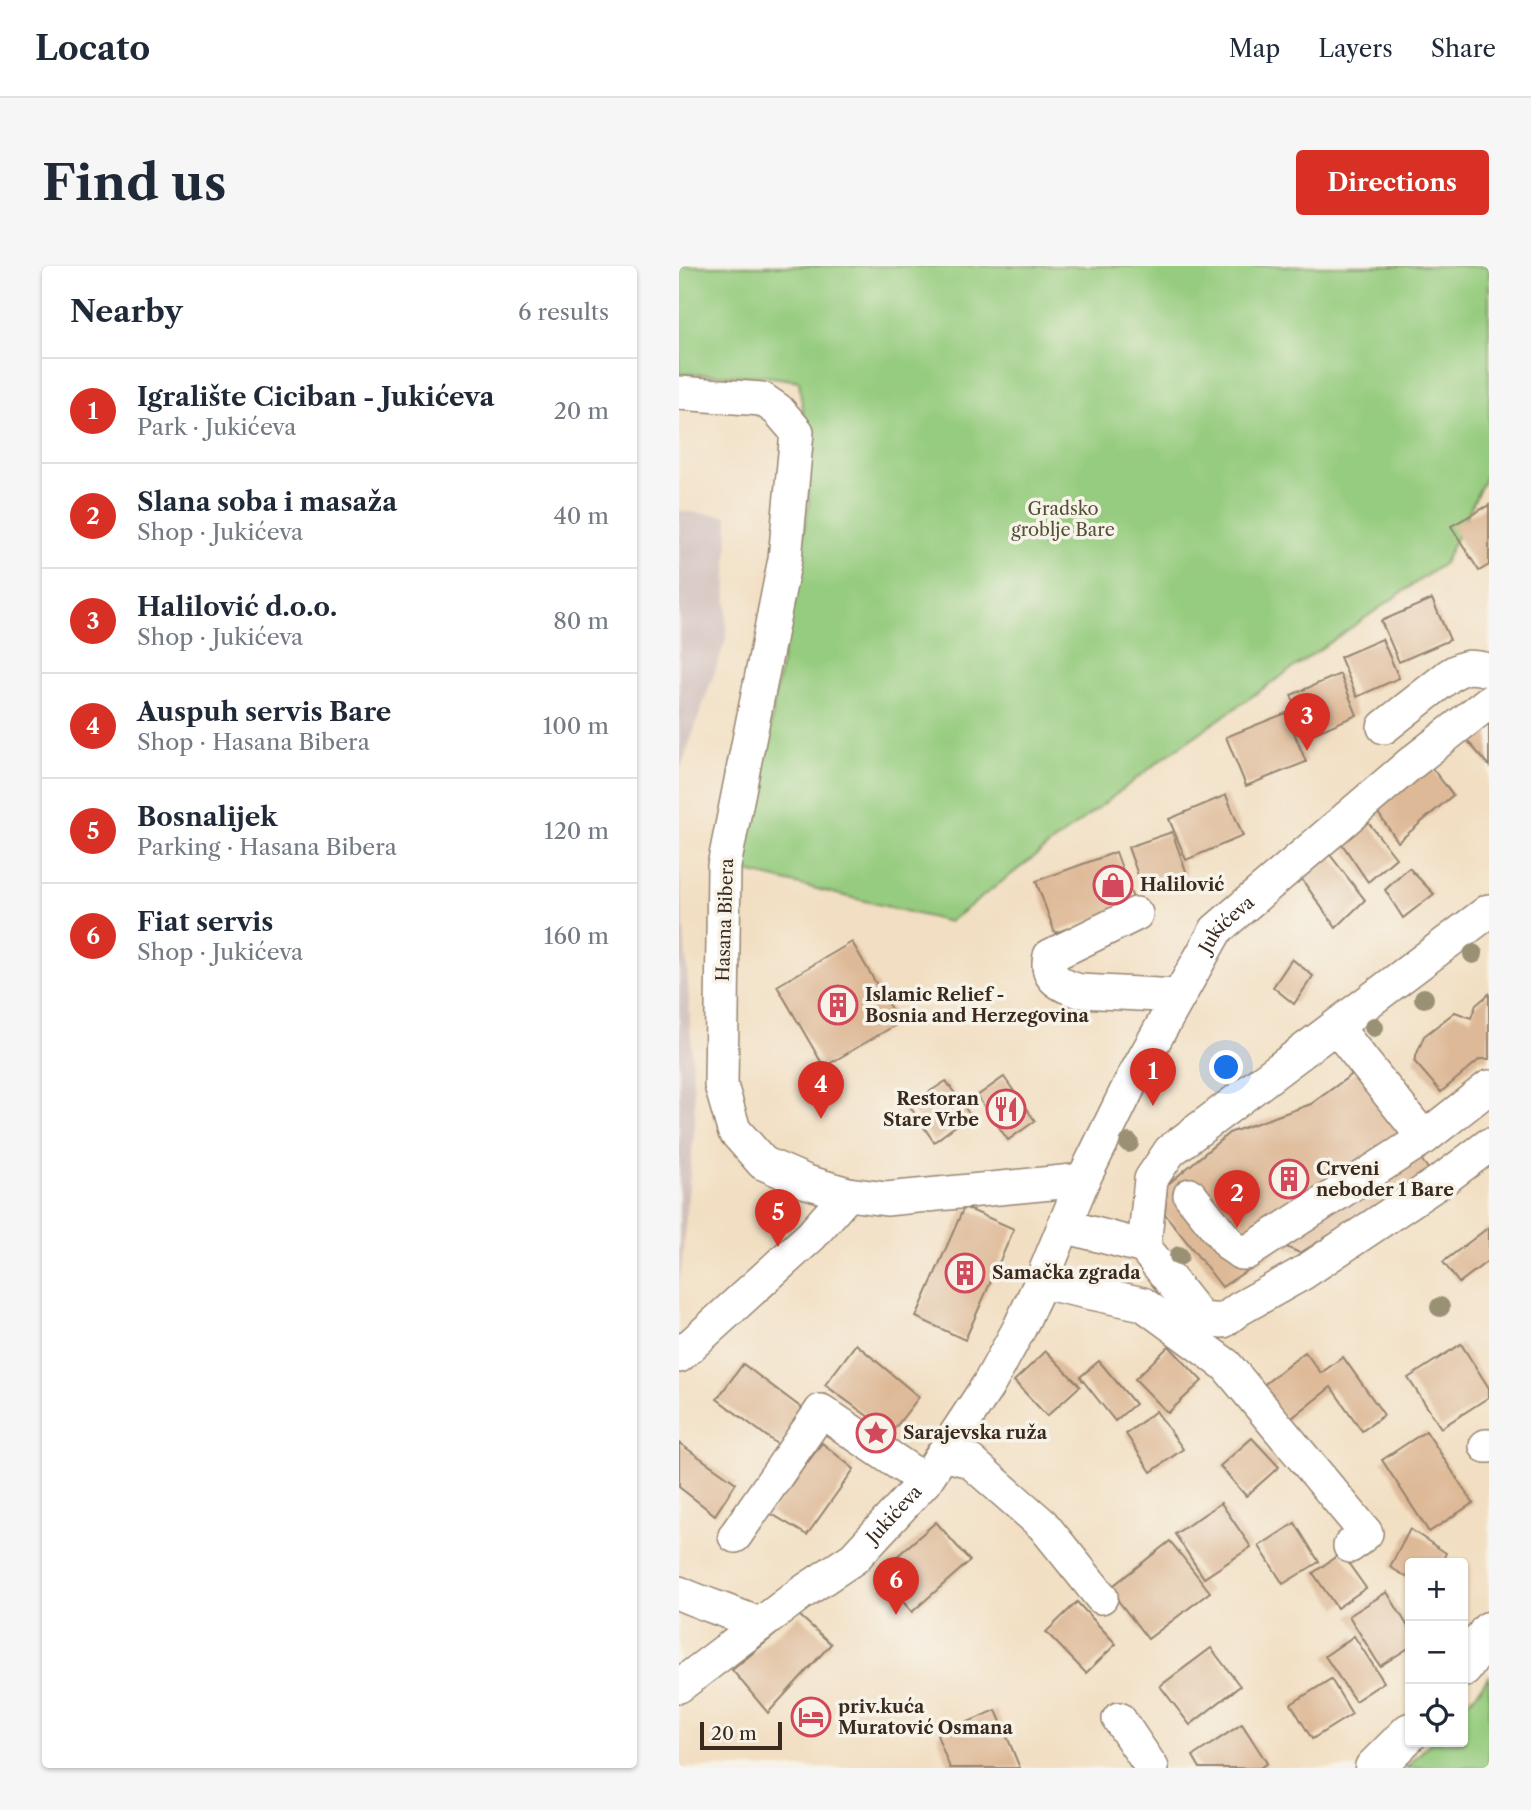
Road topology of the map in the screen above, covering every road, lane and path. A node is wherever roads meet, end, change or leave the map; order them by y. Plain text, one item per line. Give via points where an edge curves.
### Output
1 (679, 393) edge
2 (1489, 670) edge
3 (1489, 702) edge
4 (1384, 727) dead end
5 (1489, 911) edge
6 (1136, 914) dead end
7 (1179, 996) junction
8 (1336, 1027) junction
9 (1489, 1087) edge
10 (1424, 1138) junction
11 (1489, 1145) edge
12 (1083, 1180) junction
13 (848, 1194) junction
14 (1190, 1195) dead end
15 (1064, 1226) junction
16 (1144, 1247) junction
17 (1041, 1282) junction
18 (679, 1356) edge
19 (944, 1454) junction
20 (925, 1481) junction
21 (735, 1536) dead end
22 (1350, 1546) dead end
23 (679, 1593) edge
24 (1101, 1597) dead end
25 (758, 1624) junction
26 (1489, 1631) edge
27 (1468, 1661) edge
28 (679, 1686) edge
29 (1119, 1719) dead end
30 (1405, 1737) edge
31 (1152, 1768) edge
32 (1374, 1768) edge

1 - 13 street, Hasana Bibera via 762,399 796,432 785,559 724,866 722,1086 734,1130 763,1163
2 - 4 street via 1461,668
3 - 7 street, Jukićeva via 1216,930
5 - 8 street
6 - 7 street via 1050,956 1051,974 1058,982 1080,990
7 - 12 street, Jukićeva
8 - 10 street
8 - 16 street via 1170,1151 1151,1179
9 - 10 street
10 - 14 street via 1246,1253 1231,1246
11 - 16 street via 1303,1273 1223,1321 1201,1319
12 - 13 street, Hasana Bibera via 886,1199
12 - 15 street, Jukićeva
13 - 18 street via 811,1236
15 - 16 street
15 - 17 street, Jukićeva
17 - 19 street, Jukićeva via 989,1384
17 - 22 street via 1143,1304 1226,1365 1366,1533
19 - 20 street, Jukićeva
19 - 24 street via 970,1461 1043,1525
20 - 21 street via 821,1411
20 - 25 street, Jukićeva via 854,1558
23 - 25 street
25 - 28 street, Jukićeva
26 - 27 main road
29 - 31 street
30 - 32 main road

